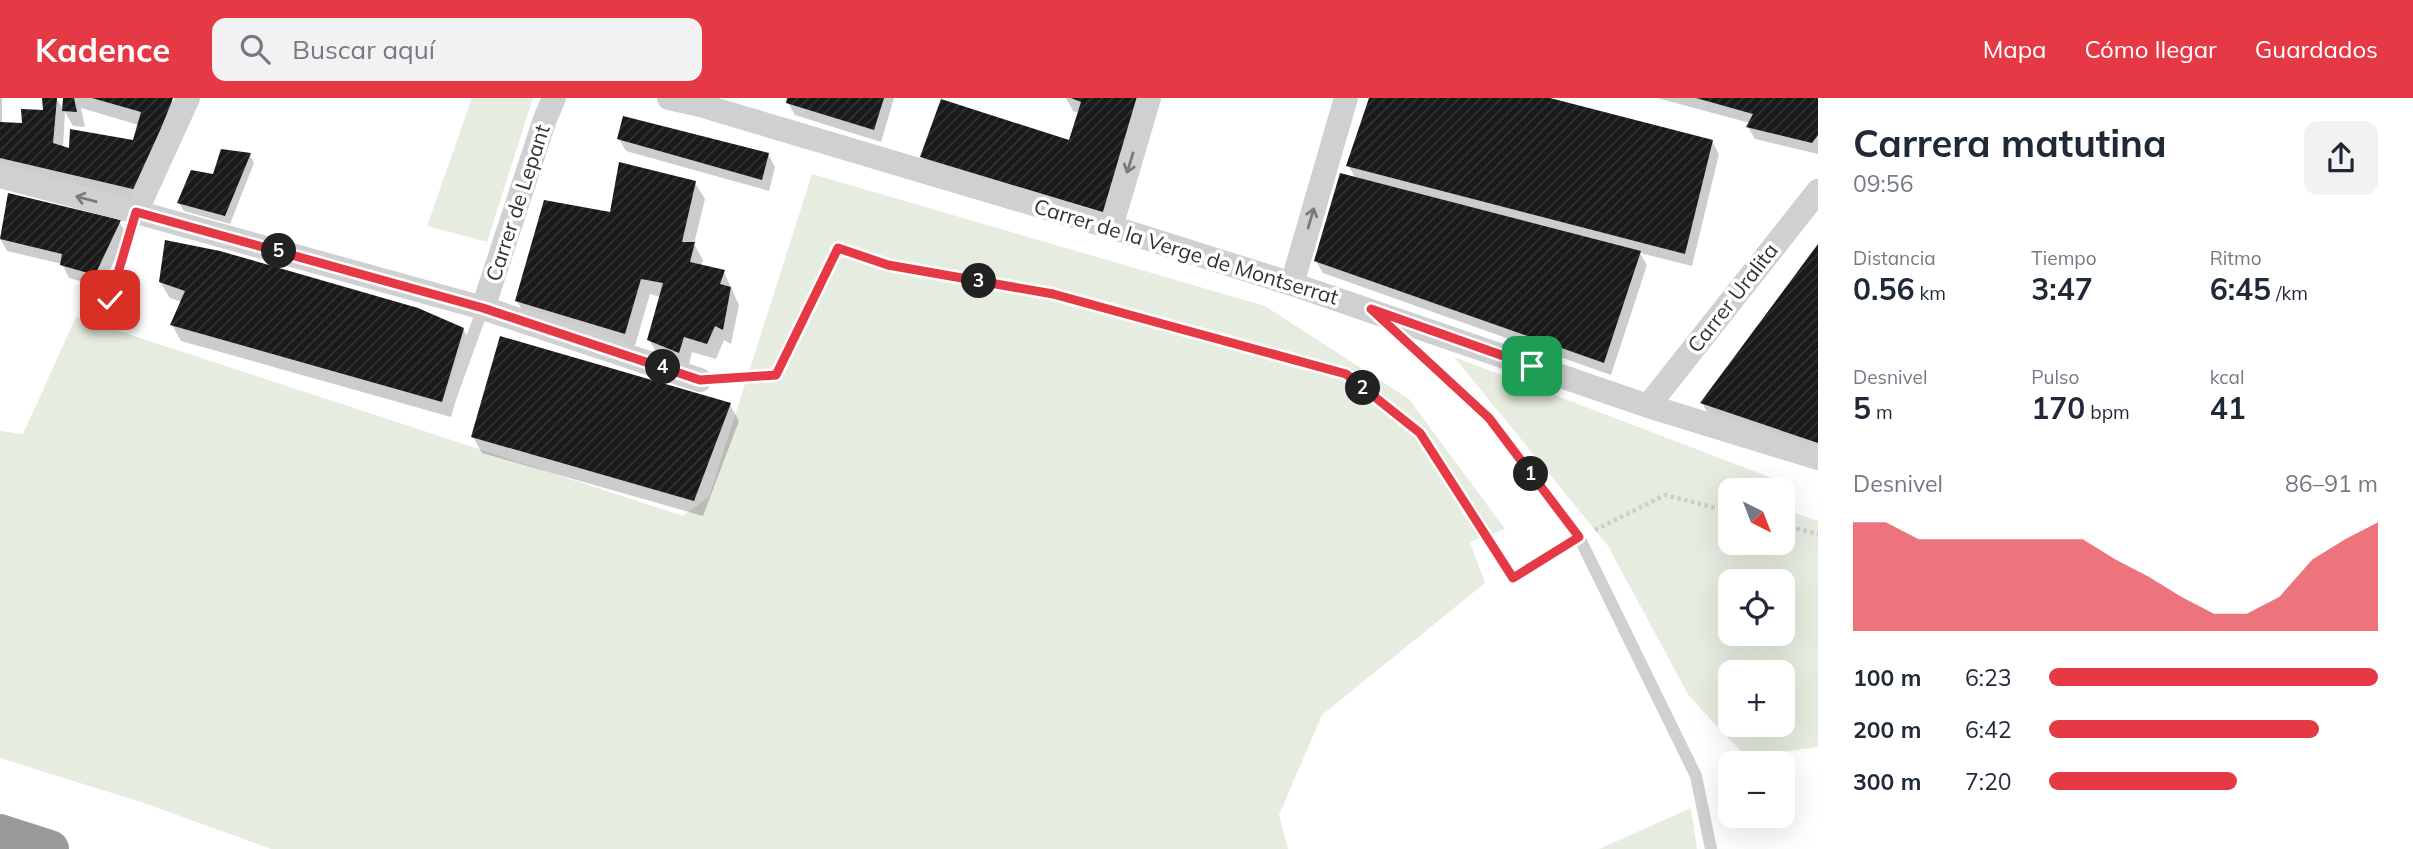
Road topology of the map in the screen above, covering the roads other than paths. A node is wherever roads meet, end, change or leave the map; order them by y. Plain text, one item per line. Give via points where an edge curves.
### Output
1 (188, 98) edge
2 (554, 98) edge
3 (669, 98) edge
4 (1149, 98) edge
5 (1346, 98) edge
6 (702, 102) edge
7 (0, 176) edge
8 (1818, 191) edge
9 (136, 212) junction
10 (1111, 227) junction
11 (1292, 284) junction
12 (110, 300) dead end
13 (483, 308) junction
14 (1371, 309) junction
15 (700, 380) road end
16 (451, 396) dead end
17 (1648, 406) junction
18 (1818, 458) edge
19 (0, 833) edge
20 (50, 849) edge
21 (1711, 849) edge

1 - 9 street
2 - 13 street, Carrer de Lepant
3 - 6 street, Carrer de la Verge de Montserrat
4 -> 10 street
11 -> 5 street
6 - 10 street, Carrer de la Verge de Montserrat
9 -> 7 street
8 - 17 street, Carrer Uralita
9 - 12 lane
9 - 13 street
10 - 11 street, Carrer de la Verge de Montserrat
11 - 14 street, Carrer de la Verge de Montserrat
13 - 15 street
13 - 16 lane
14 - 17 street, Carrer de la Verge de Montserrat
14 - 21 lane via 1489,418 1579,537 1696,776
17 - 18 street, Carrer de la Verge de Montserrat
19 - 20 highway

